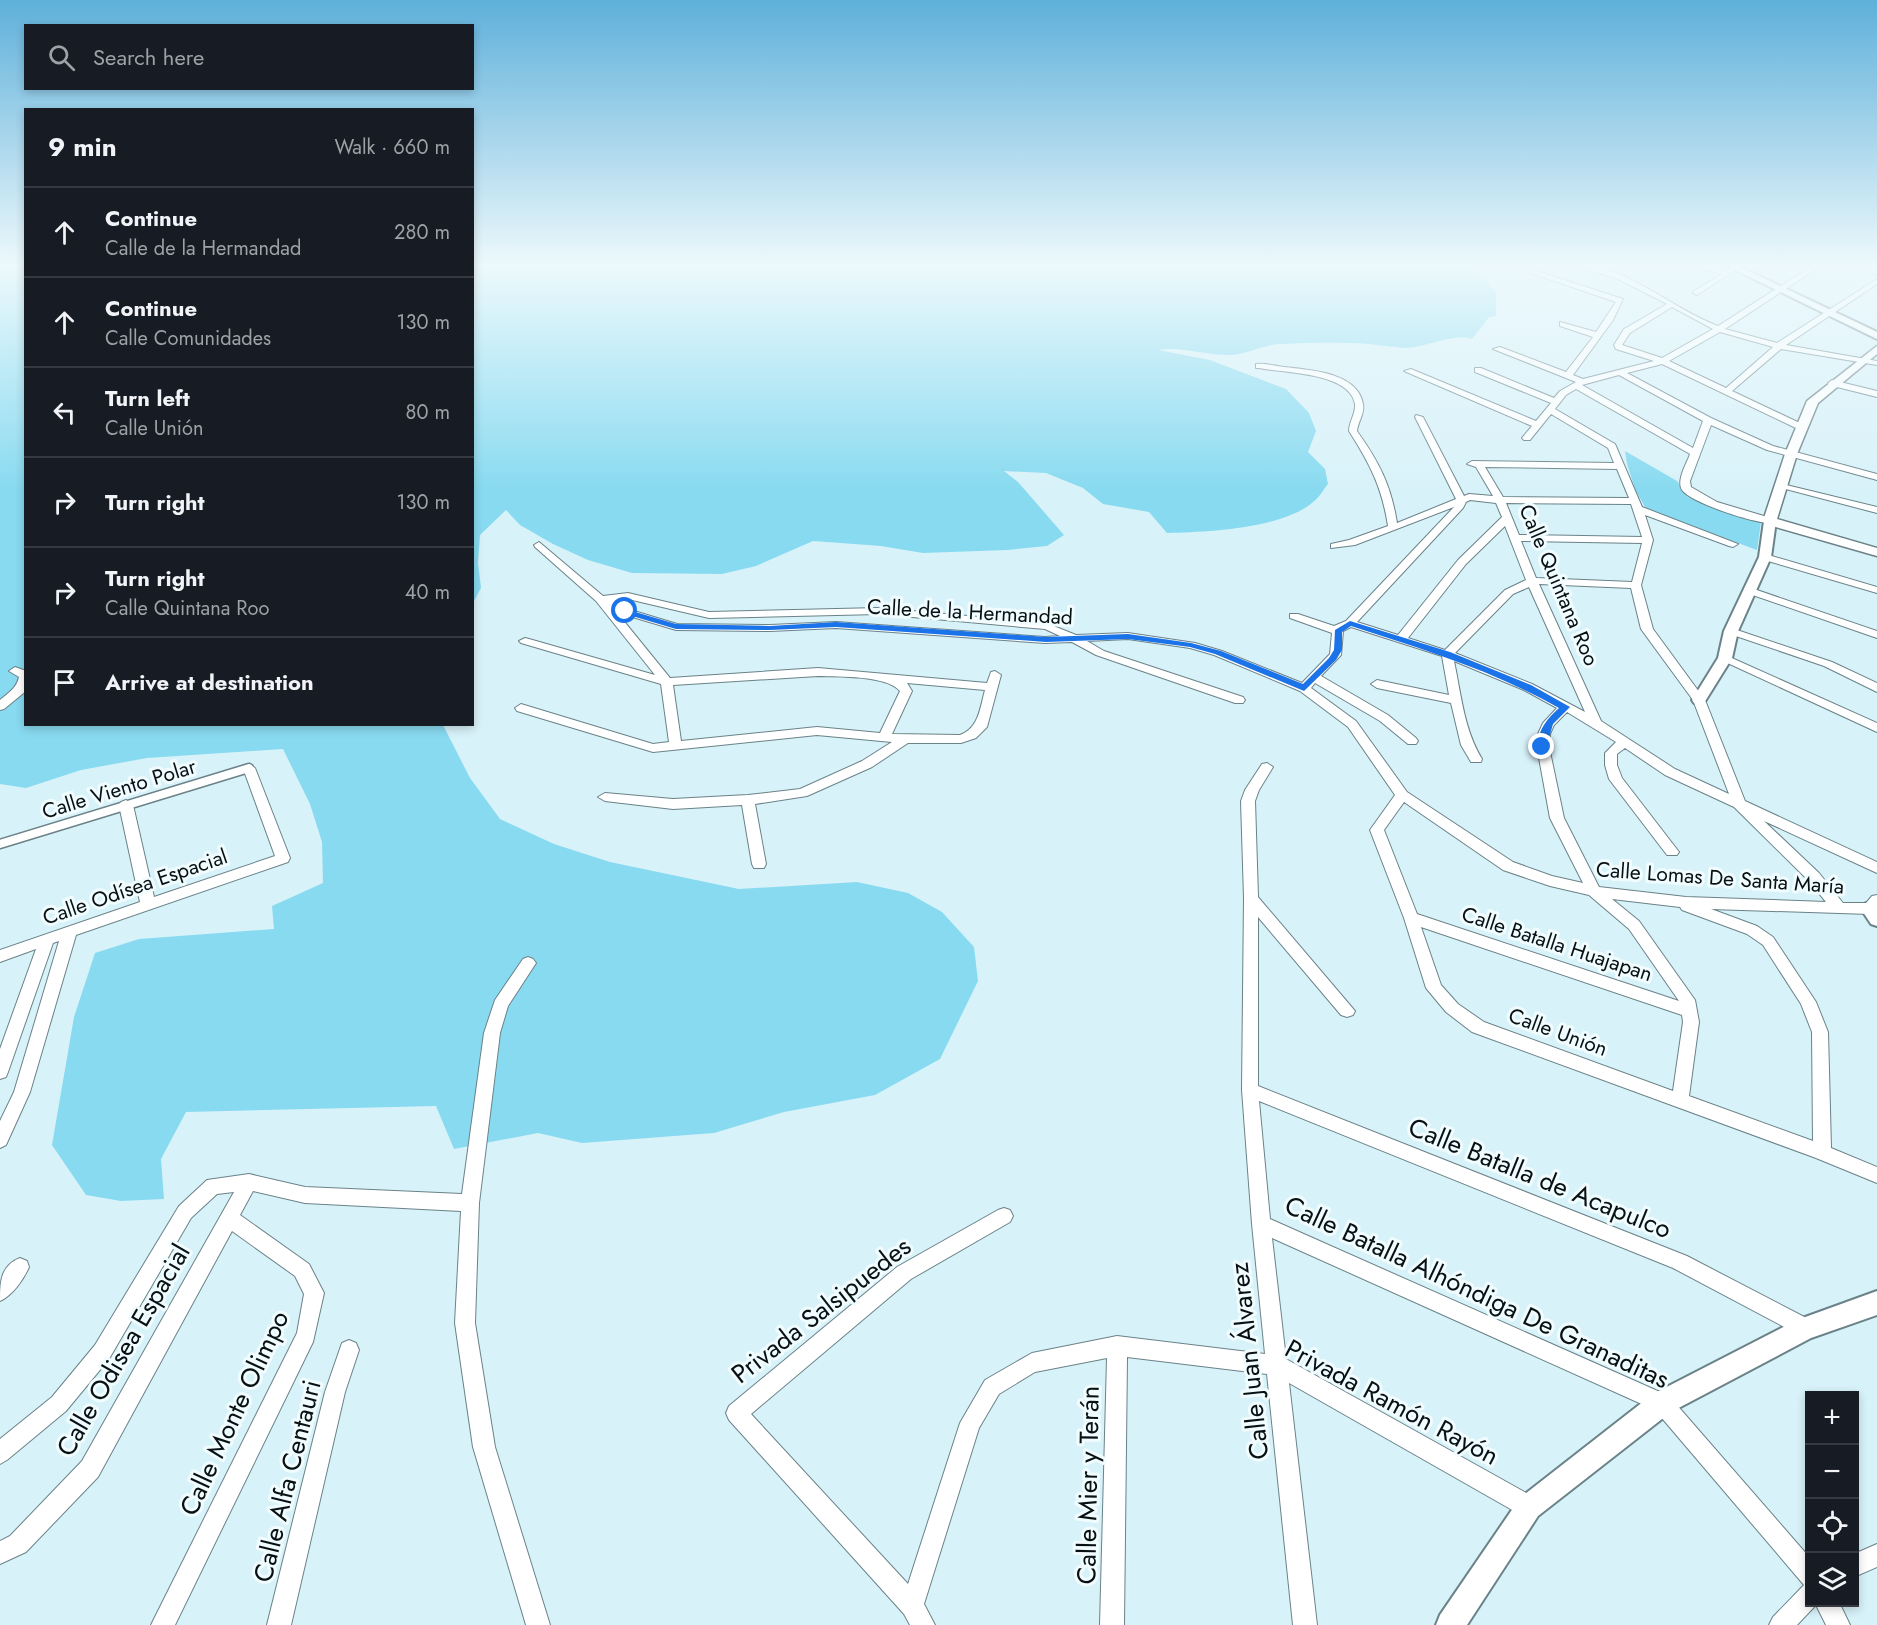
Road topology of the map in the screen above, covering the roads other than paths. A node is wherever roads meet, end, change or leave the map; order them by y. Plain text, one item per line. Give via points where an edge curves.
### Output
1 (1593, 339) edge
2 (1622, 339) edge
3 (1702, 339) edge
4 (1756, 339) edge
5 (1790, 339) edge
6 (1780, 345) junction
7 (1497, 349) dead end
8 (1877, 349) edge
9 (1863, 360) junction
10 (1663, 362) junction
11 (1877, 363) edge
12 (1260, 366) dead end
13 (1478, 370) dead end
14 (1408, 371) dead end
15 (1620, 372) junction
16 (1568, 376) junction
17 (1578, 383) junction
18 (1833, 383) junction
19 (1727, 391) junction
20 (1877, 394) edge
21 (1553, 406) junction
22 (1419, 417) dead end
23 (1708, 420) junction
24 (1537, 425) junction
25 (1801, 427) junction
26 (1527, 438) dead end
27 (1695, 453) junction
28 (1791, 454) junction
29 (1620, 466) junction
30 (1877, 477) edge
31 (1781, 485) junction
32 (1461, 500) junction
33 (1500, 500) junction
34 (1636, 505) junction
35 (1877, 510) edge
36 (1507, 518) junction
37 (1770, 521) junction
38 (1393, 528) junction
39 (1822, 535) junction
40 (1517, 538) junction
41 (1648, 540) junction
42 (1733, 544) dead end
43 (1877, 544) edge
44 (539, 545) dead end
45 (1335, 546) dead end
46 (1877, 552) edge
47 (1765, 557) junction
48 (1532, 581) junction
49 (1636, 585) junction
50 (1748, 590) junction
51 (1877, 590) edge
52 (602, 601) junction
53 (928, 616) junction
54 (1294, 616) dead end
55 (1350, 623) junction
56 (926, 630) junction
57 (1731, 631) junction
58 (1337, 632) junction
59 (1877, 635) edge
60 (1073, 639) junction
61 (1400, 640) junction
62 (525, 641) dead end
63 (1447, 654) junction
64 (1725, 658) junction
65 (15, 671) dead end
66 (24, 675) edge
67 (886, 677) junction
68 (1314, 677) junction
69 (667, 682) junction
70 (24, 683) edge
71 (1377, 684) dead end
72 (1304, 688) junction
73 (1877, 688) edge
74 (1239, 700) dead end
75 (1455, 700) junction
76 (1699, 700) junction
77 (0, 706) edge
78 (1565, 707) junction
79 (521, 708) dead end
80 (1596, 723) junction
81 (1877, 728) edge
82 (885, 736) junction
83 (905, 739) junction
84 (1412, 741) dead end
85 (1624, 742) junction
86 (676, 747) junction
87 (1476, 759) dead end
88 (1267, 767) dead end
89 (249, 768) joint
90 (1402, 795) junction
91 (605, 797) dead end
92 (748, 800) junction
93 (126, 805) junction
94 (1740, 806) junction
95 (0, 844) edge
96 (1672, 852) dead end
97 (759, 864) dead end
98 (1877, 868) edge
99 (1595, 893) junction
100 (1251, 898) junction
101 (1674, 901) junction
102 (148, 904) junction
103 (1839, 908) junction
104 (1875, 909) edge
105 (1411, 918) junction
106 (70, 931) junction
107 (47, 940) junction
108 (0, 956) edge
109 (528, 963) dead end
110 (1347, 1011) dead end
111 (1690, 1011) junction
112 (0, 1072) edge
113 (1250, 1090) junction
114 (1680, 1101) junction
115 (0, 1140) edge
116 (1822, 1152) junction
117 (1877, 1175) edge
118 (249, 1182) junction
119 (470, 1203) junction
120 (1004, 1216) dead end
121 (229, 1218) junction
122 (1261, 1224) junction
123 (20, 1267) dead end
124 (0, 1292) edge
125 (1877, 1303) edge
126 (1805, 1328) junction
127 (1117, 1346) junction
128 (349, 1350) dead end
129 (1277, 1365) junction
130 (1662, 1403) junction
131 (0, 1453) edge
132 (1529, 1507) junction
133 (0, 1553) edge
134 (1877, 1555) edge
135 (1859, 1564) edge
136 (1805, 1571) edge
137 (1805, 1598) edge
138 (1829, 1607) edge
139 (917, 1616) edge
140 (163, 1625) edge
141 (279, 1625) edge
142 (538, 1625) edge
143 (1112, 1625) edge
144 (1305, 1625) edge
145 (1450, 1625) edge
146 (1781, 1625) edge
147 (1838, 1625) edge

1 - 16 street
2 - 10 street via 1619,347
3 - 10 street
4 - 6 street
5 - 6 street
6 - 9 street
6 - 19 street
7 - 16 street
8 - 9 main road
9 - 11 street
9 - 18 main road
10 - 15 street
10 - 19 street
12 - 38 street via 1328,377 1352,390 1359,404 1353,431 1375,464 1389,502
13 - 21 street
14 - 24 street
15 - 17 street
15 - 23 street
16 - 17 street
17 - 21 street
17 - 27 street
18 - 20 street
18 - 25 main road via 1814,401
19 - 25 street
21 - 24 street
21 - 29 street via 1612,446
22 - 32 street
23 - 27 street
23 - 28 street
24 - 26 street
25 - 28 main road
27 - 37 street via 1685,481 1690,493
28 - 30 street
28 - 31 main road
29 - 33 street, Calle Quintana Roo via 1476,464
29 - 34 street
31 - 35 street
31 - 37 main road
32 - 33 street via 1477,496
32 - 38 street
32 - 55 street via 1458,511
33 - 34 street
33 - 36 street, Calle Quintana Roo
34 - 41 street
34 - 42 street
36 - 40 street, Calle Quintana Roo
36 - 61 street via 1462,562
37 - 39 main road
37 - 47 street
38 - 45 street
39 - 43 main road
39 - 46 main road
40 - 41 street
40 - 48 street, Calle Quintana Roo
41 - 49 street
44 - 52 street
47 - 50 street
47 - 51 street
48 - 49 street
48 - 63 street via 1509,592
48 - 80 street, Calle Quintana Roo
49 - 76 street via 1647,629
50 - 57 street
50 - 59 street
52 - 53 street via 628,596 709,615 879,611
52 - 56 street, Calle de la Hermandad via 676,627 836,625
52 - 69 street
53 - 56 street
53 - 60 street via 1046,626
54 - 58 street
55 - 58 street
55 - 61 street
56 - 60 street, Calle de la Hermandad
57 - 64 street
57 - 73 street via 1828,664
58 - 68 street via 1338,650
60 - 72 street, Calle de la Hermandad via 1128,636 1191,645 1218,652
60 - 74 street via 1100,653
61 - 63 street
62 - 69 street
63 - 75 street
63 - 78 street via 1528,687
64 - 76 street
64 - 81 street
65 - 66 street
67 - 69 street via 818,672
67 - 82 street via 906,691
67 - 83 street via 993,681 981,727 962,739
68 - 72 street
68 - 84 street via 1384,718
69 - 86 street
70 - 77 street
71 - 75 street
72 - 90 street, Calle de la Hermandad via 1352,724
75 - 87 street via 1467,745
76 - 94 street
78 - 80 street
78 - 99 street via 1549,723 1542,747 1557,818
79 - 86 street via 638,745
80 - 85 street
82 - 83 street
82 - 86 street via 817,731
83 - 92 street via 867,764 802,793
85 - 94 street via 1670,772
85 - 96 street via 1611,753 1616,779
88 - 100 street, Calle Juan Álvarez via 1249,794
89 - 93 street, Calle Viento Polar
89 - 102 street, Calle Odísea Espacial via 283,858
90 - 99 street, Calle Lomas De Santa María via 1508,866
90 - 105 street, Calle Unión via 1377,830
91 - 92 street via 673,804
92 - 97 street
93 - 95 street, Calle Viento Polar
93 - 102 street
94 - 98 street
94 - 103 street via 1814,877
99 - 101 street, Calle Lomas De Santa María
99 - 111 street via 1634,925 1687,1000
100 - 110 street
100 - 113 street, Calle Juan Álvarez
101 - 103 street, Calle Lomas De Santa María
101 - 116 street via 1752,930 1768,941 1808,1002 1820,1032
102 - 106 street, Calle Odísea Espacial
103 - 104 street, Calle Lomas De Santa María
105 - 111 street, Calle Batalla Huajapan
105 - 114 street, Calle Unión via 1434,988 1452,1008 1478,1027
106 - 107 street, Calle Odísea Espacial
106 - 115 street via 22,1092
107 - 108 street, Calle Odísea Espacial
107 - 112 street
109 - 119 street via 501,1004 492,1033
111 - 114 street
113 - 122 street, Calle Juan Álvarez
113 - 126 street, Calle Batalla de Acapulco via 1680,1262
114 - 116 street, Calle Unión
116 - 117 street, Calle Unión
118 - 119 street via 304,1195
118 - 121 street, Calle Odisea Espacial
118 - 131 street via 213,1186 185,1212 102,1352 59,1404
119 - 142 street via 465,1323 484,1447
120 - 139 street, Privada Salsipuedes via 904,1273 736,1413
121 - 133 street, Calle Odisea Espacial via 90,1469 18,1544
121 - 140 street, Calle Monte Olimpo via 302,1270 314,1293 306,1335
122 - 129 street, Calle Juan Álvarez
122 - 130 street, Calle Batalla Alhóndiga De Granaditas
123 - 124 street
125 - 126 street
126 - 130 street
127 - 129 street, Privada Ramón Rayón
127 - 139 street, Privada Ramón Rayón via 1032,1363 992,1387 970,1423
127 - 143 street, Calle Mier y Terán
128 - 141 street, Calle Alfa Centauri via 335,1392
129 - 132 street, Privada Ramón Rayón
129 - 144 street, Calle Juan Álvarez
130 - 132 street
130 - 136 street, Calle Batalla Alhóndiga De Granaditas
132 - 145 street
134 - 135 street
137 - 146 street
138 - 147 street

